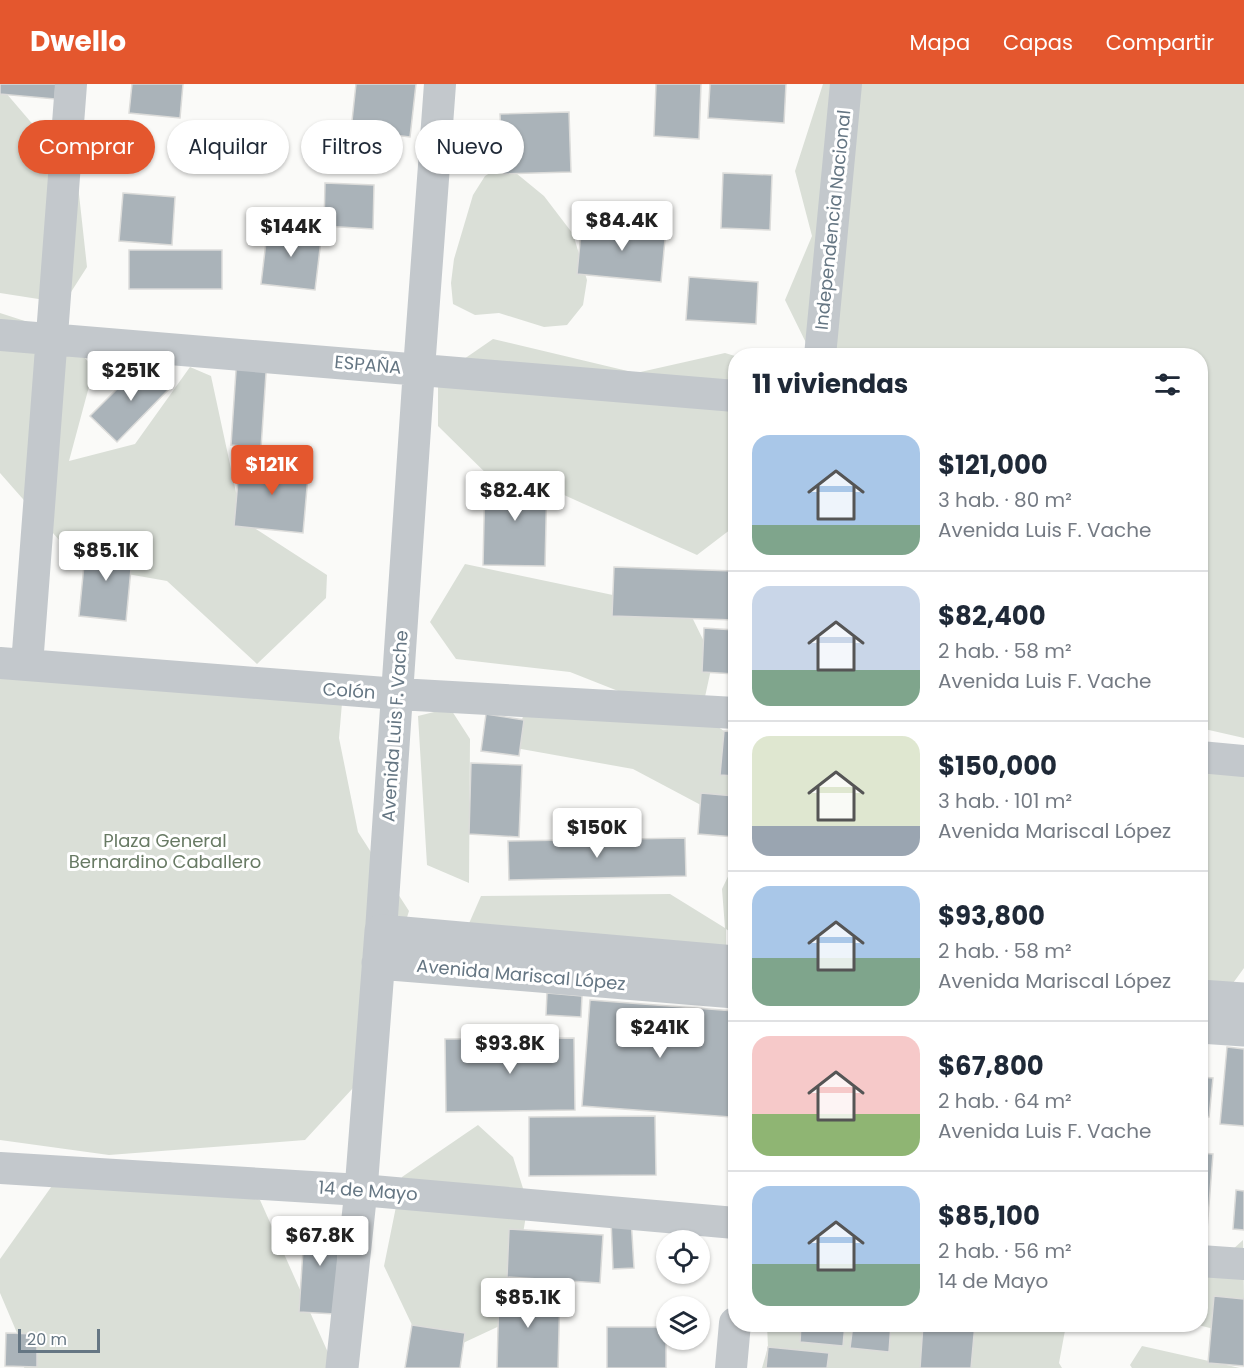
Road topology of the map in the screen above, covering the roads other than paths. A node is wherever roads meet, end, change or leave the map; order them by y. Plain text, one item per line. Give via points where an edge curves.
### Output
1 (71, 84) edge
2 (440, 84) edge
3 (846, 84) edge
4 (0, 335) edge
5 (52, 339) junction
6 (821, 348) edge
7 (419, 369) junction
8 (728, 395) edge
9 (14, 664) edge
10 (398, 694) junction
11 (728, 713) edge
12 (1208, 758) edge
13 (1244, 761) edge
14 (381, 931) junction
15 (728, 961) edge
16 (378, 963) junction
17 (728, 991) edge
18 (1208, 997) edge
19 (1244, 999) edge
20 (1208, 1027) edge
21 (1244, 1030) edge
22 (0, 1168) edge
23 (361, 1190) junction
24 (728, 1222) edge
25 (1208, 1262) edge
26 (1244, 1264) edge
27 (734, 1332) edge
28 (342, 1368) edge
29 (731, 1368) edge

1 - 5 street
2 - 7 street, Avenida Luis F. Vache
3 - 6 street, Independencia Nacional
4 - 5 street, ESPAÑA
5 - 7 street, ESPAÑA
5 - 9 street
7 - 8 street, ESPAÑA
7 - 10 street, Avenida Luis F. Vache
9 - 10 street, Colón
10 - 11 street, Colón
10 - 14 street, Avenida Luis F. Vache
12 - 13 street
14 - 15 street, Avenida Mariscal López
14 - 16 street, Avenida Luis F. Vache
16 - 17 street, Avenida Mariscal López
16 - 23 street, Avenida Luis F. Vache
18 - 19 street
20 - 21 street
22 - 23 street, 14 de Mayo
23 - 24 street, 14 de Mayo
23 - 28 street, Avenida Luis F. Vache
25 - 26 street
27 - 29 street

